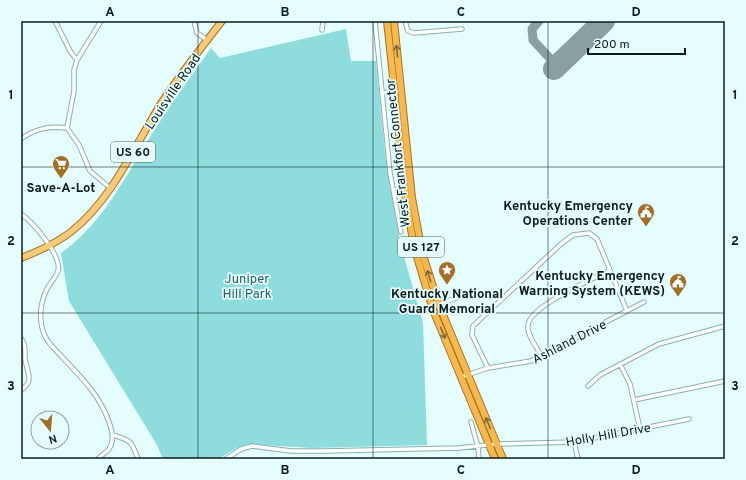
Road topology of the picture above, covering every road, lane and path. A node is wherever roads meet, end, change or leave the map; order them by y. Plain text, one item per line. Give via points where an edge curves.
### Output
1 (56, 21) edge
2 (101, 21) edge
3 (194, 21) edge
4 (222, 21) edge
5 (323, 21) edge
6 (375, 21) edge
7 (387, 21) edge
8 (394, 21) edge
9 (405, 21) edge
10 (462, 29) dead end
11 (322, 30) dead end
12 (207, 40) junction
13 (77, 60) junction
14 (398, 91) junction
15 (382, 93) junction
16 (67, 128) junction
17 (21, 139) edge
18 (110, 188) junction
19 (21, 214) edge
20 (401, 232) dead end
21 (49, 246) junction
22 (21, 258) edge
23 (610, 270) junction
24 (461, 296) dead end
25 (644, 302) dead end
26 (436, 306) junction
27 (627, 311) junction
28 (725, 326) edge
29 (21, 338) edge
30 (541, 356) junction
31 (620, 364) junction
32 (488, 368) junction
33 (467, 374) junction
34 (461, 377) junction
35 (725, 381) edge
36 (588, 386) dead end
37 (21, 390) edge
38 (634, 400) junction
39 (689, 419) dead end
40 (471, 422) dead end
41 (640, 429) junction
42 (113, 435) junction
43 (574, 442) junction
44 (496, 444) junction
45 (489, 445) junction
46 (478, 447) junction
47 (98, 459) edge
48 (138, 459) edge
49 (226, 459) edge
50 (479, 459) edge
51 (495, 459) edge
52 (503, 459) edge
53 (578, 459) edge

1 - 13 street
2 - 13 street
3 - 12 street via 197,33
4 - 12 main road, Louisville Road / US 60
5 - 11 street
6 - 15 street
7 - 14 highway, West Frankfort Connector / US 127
14 -> 8 highway, West Frankfort Connector / US 127
9 - 10 street via 408,31 414,33
12 - 18 main road, Louisville Road / US 60 via 163,101
13 - 16 street
14 - 15 street
14 - 26 highway, West Frankfort Connector / US 127 via 410,228 420,271
15 - 20 street via 390,173
16 - 17 street via 44,127 30,132
16 - 18 street via 80,145 90,171
18 - 21 main road, Louisville Road / US 60 via 72,231
19 - 21 street via 32,222
21 - 22 main road, Louisville Road / US 60
21 - 42 street via 58,266 41,304 43,331 50,344 93,390 105,409
23 - 27 street
23 - 30 street via 553,300 531,318 528,329
23 - 32 street via 594,235 577,234 565,240 473,326 472,335
24 - 26 street
25 - 27 street, Ashland Drive
26 - 33 highway, West Frankfort Connector / US 127
26 -> 34 highway, West Frankfort Connector / US 127
27 - 30 street, Ashland Drive
28 - 31 street via 661,343
29 - 37 street via 25,346 30,376
30 - 32 street, Ashland Drive via 526,363
31 - 36 street via 598,376
31 - 38 street via 630,384
32 - 33 street, Ashland Drive
33 - 34 street, Ashland Drive
44 -> 33 highway, West Frankfort Connector / US 127
34 - 45 highway, West Frankfort Connector / US 127
35 - 38 street
38 - 41 street
39 - 41 street, Holly Hill Drive
40 - 46 street
41 - 43 street, Holly Hill Drive
42 - 47 street via 109,449
42 - 48 street via 129,440
43 - 44 street, Holly Hill Drive
43 - 53 street
44 - 45 street, Holly Hill Drive
44 - 52 highway, West Frankfort Connector / US 127
45 - 46 street, Holly Hill Drive
45 - 51 highway, West Frankfort Connector / US 127
46 - 49 street, Holly Hill Drive via 304,451 252,446 241,449
46 - 50 street

